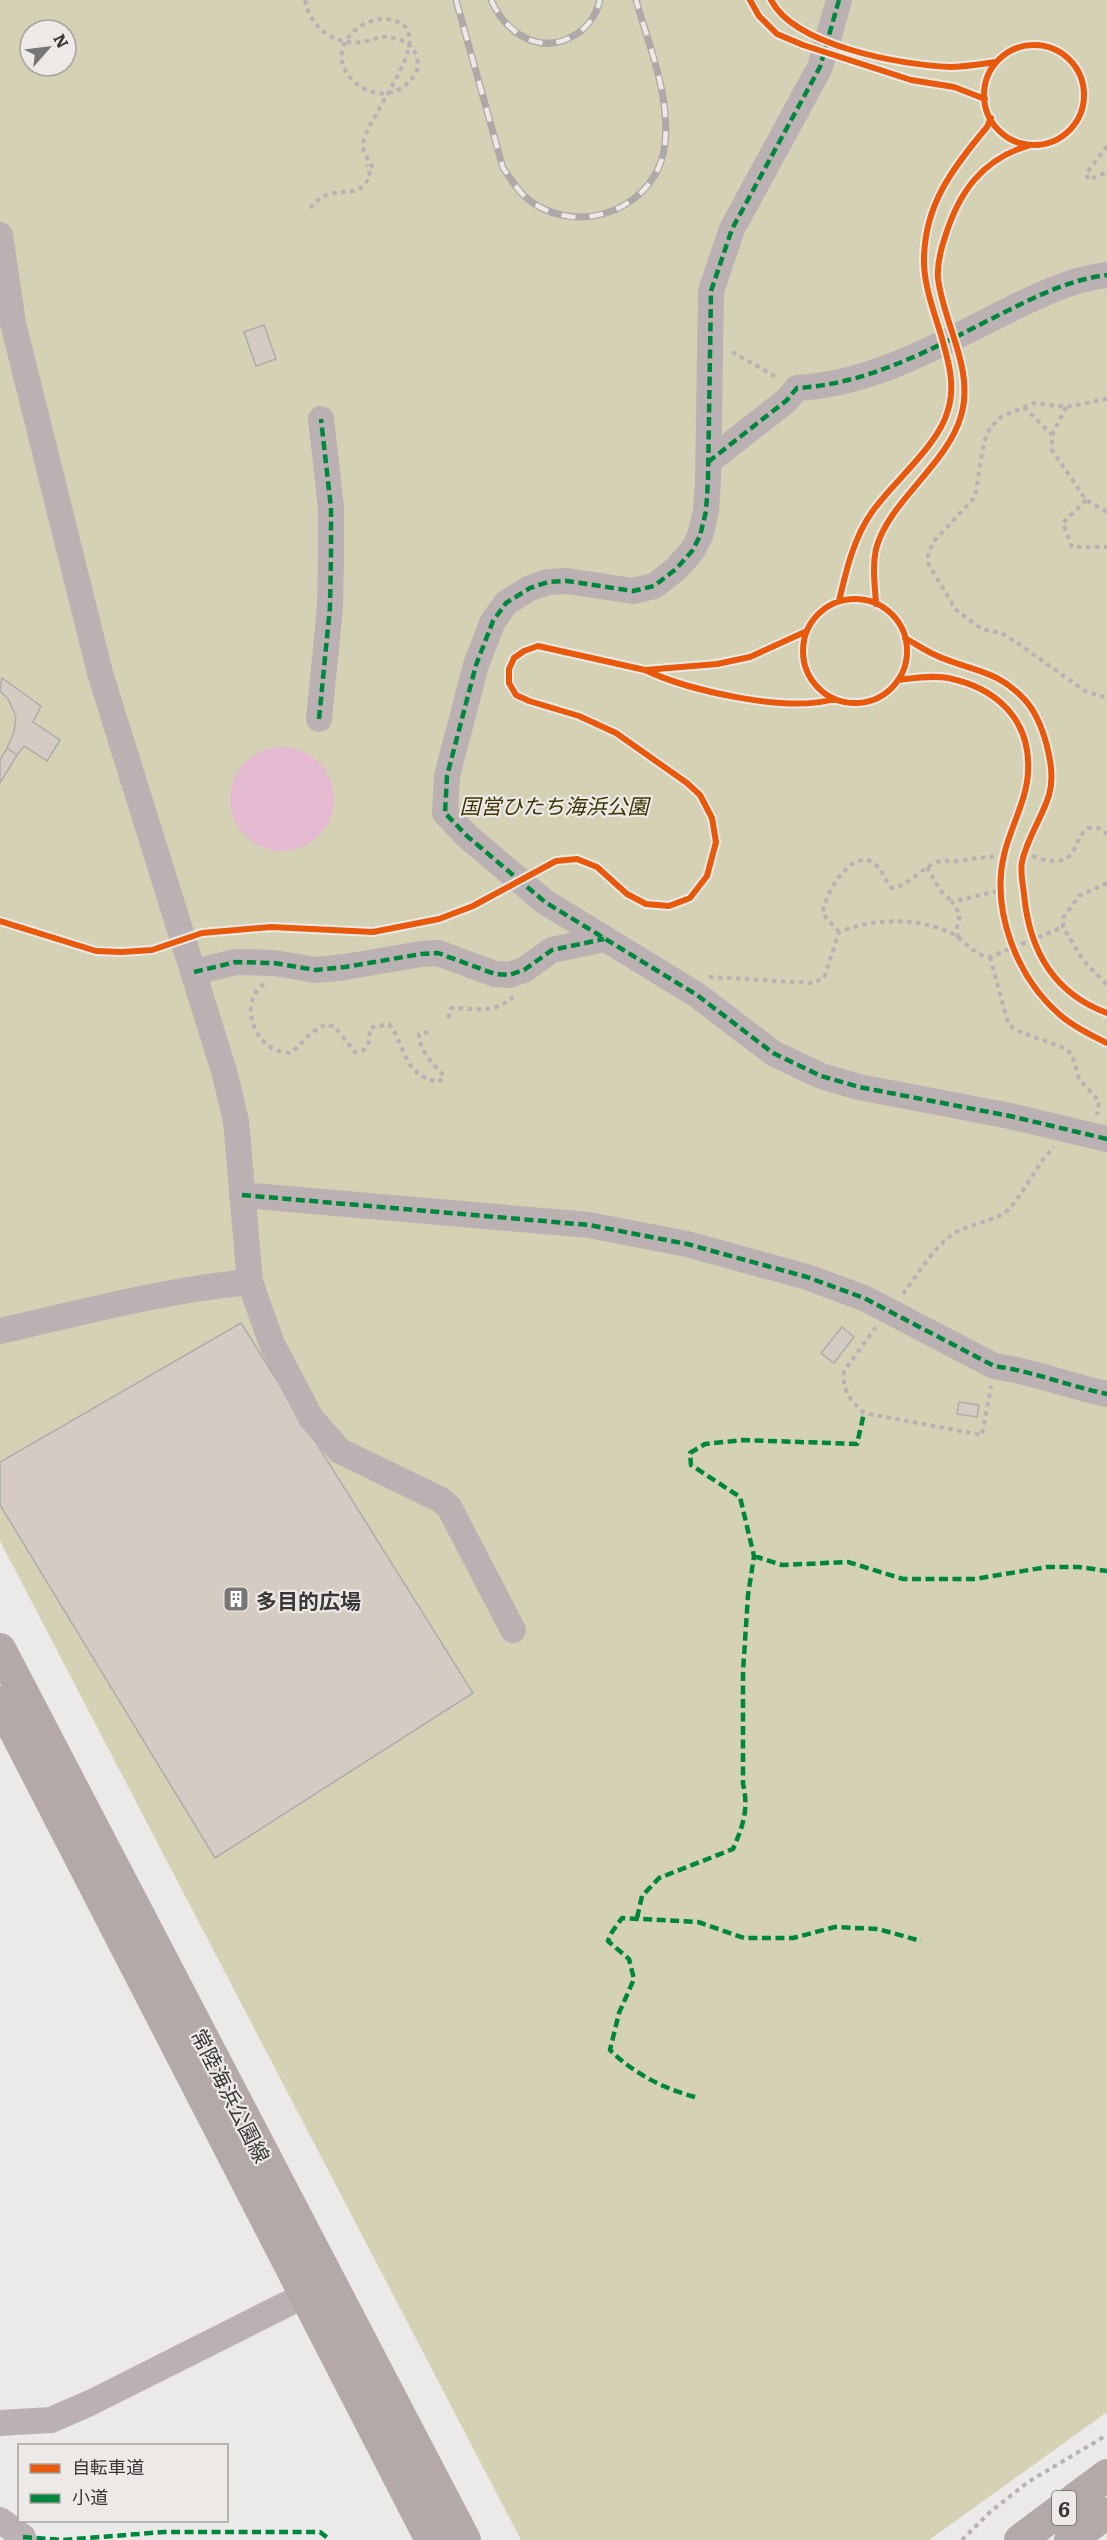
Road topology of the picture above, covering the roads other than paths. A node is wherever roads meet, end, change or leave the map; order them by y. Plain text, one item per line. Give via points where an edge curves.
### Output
1 (836, 12) edge
2 (0, 235) edge
3 (1107, 274) edge
4 (321, 419) dead end
5 (708, 462) junction
6 (319, 719) dead end
7 (604, 939) junction
8 (194, 972) junction
9 (1100, 1129) edge
10 (242, 1195) junction
11 (250, 1282) junction
12 (0, 1331) edge
13 (1107, 1394) edge
14 (513, 1630) dead end
15 (0, 1649) edge
16 (0, 1702) edge
17 (317, 2289) junction
18 (0, 2423) edge
19 (1107, 2475) edge
20 (1107, 2513) edge
21 (0, 2520) edge
22 (22, 2539) edge
23 (431, 2540) edge
24 (465, 2540) edge
25 (1020, 2540) edge
26 (1070, 2540) edge

1 - 5 street via 820,67 732,229 711,291
2 - 8 street via 13,323 100,673
3 - 5 street via 1054,289 892,367 824,386 797,388
4 - 6 street via 331,508 331,556
5 - 7 street via 706,512 700,536 676,569 654,586 633,591 548,582 506,603 493,621 476,665 447,776 445,813 545,902
7 - 8 street via 552,950 524,970 509,975 495,974 438,953 345,968 316,970 236,962
7 - 9 street via 697,995 773,1053 821,1076 1070,1132
8 - 10 street via 236,1121
10 - 11 street
10 - 13 street via 589,1225 687,1244 807,1277 864,1298 994,1366
11 - 12 street via 150,1295
11 - 14 street via 272,1344 311,1418 340,1451 448,1507
15 - 17 main road, 常陸海浜公園線
16 - 17 main road, 常陸海浜公園線
17 - 18 street via 51,2420
17 - 23 main road, 常陸海浜公園線
17 - 24 main road, 常陸海浜公園線
19 - 25 main road, 6
20 - 26 main road, 6
21 - 22 street

